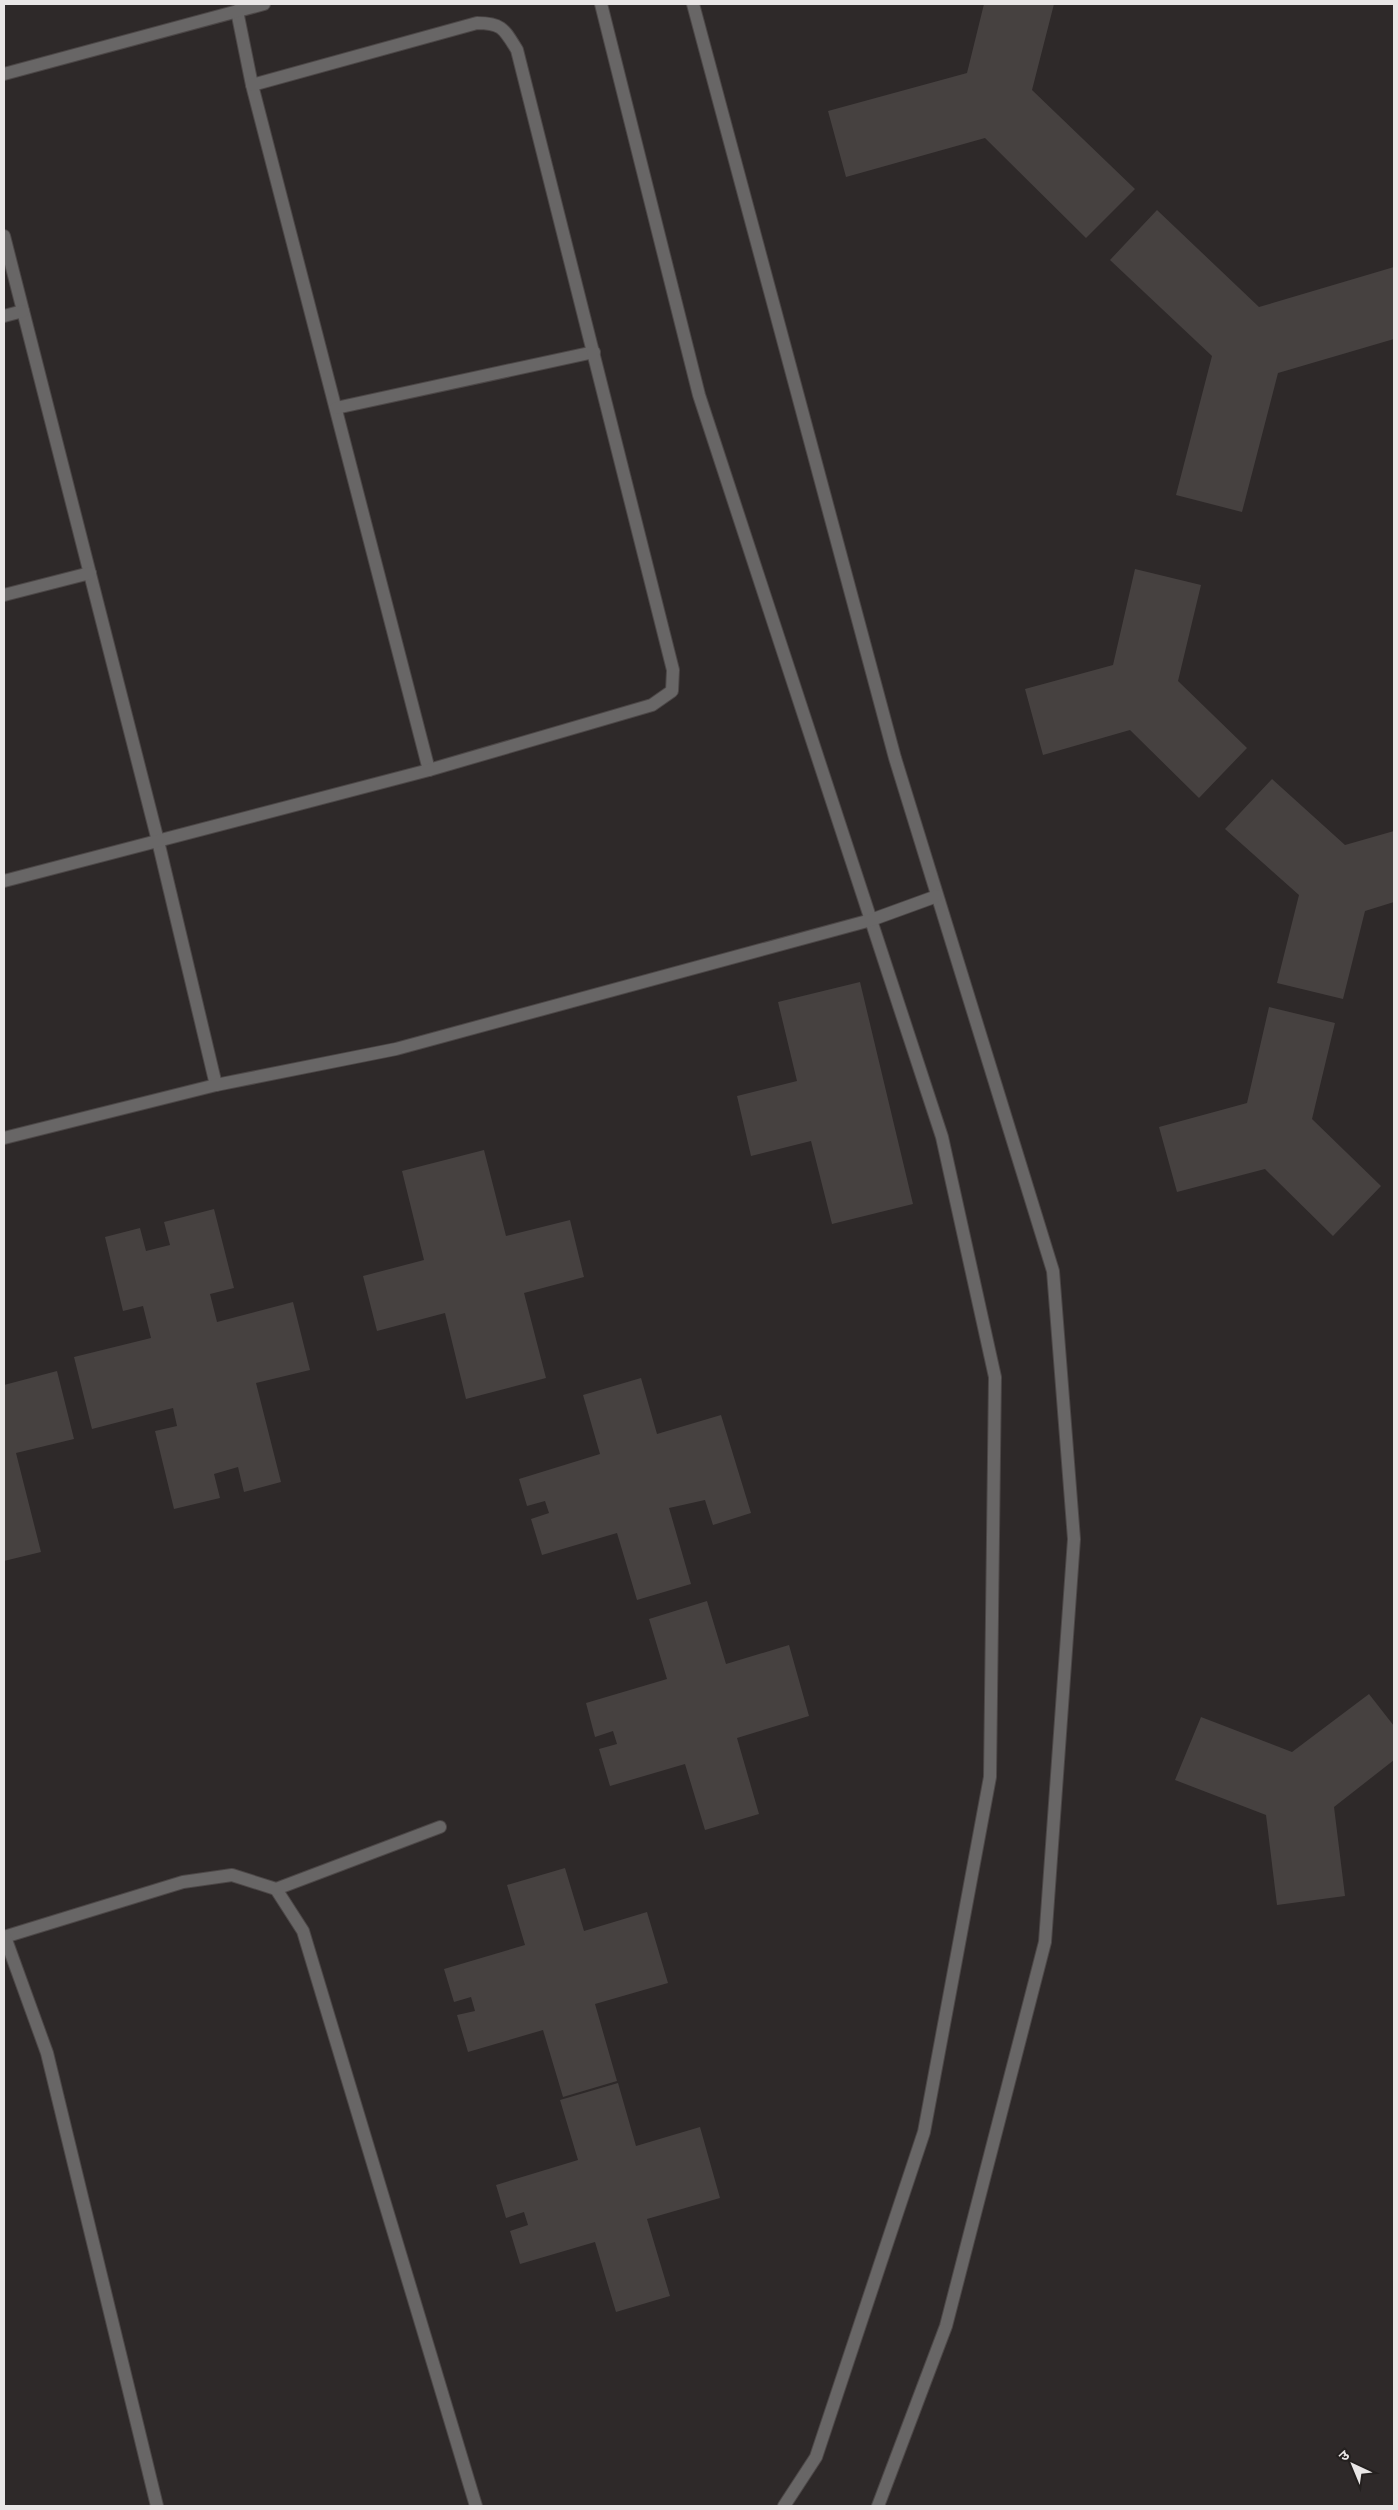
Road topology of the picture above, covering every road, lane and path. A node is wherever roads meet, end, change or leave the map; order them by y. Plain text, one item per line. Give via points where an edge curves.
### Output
1 (264, 4) edge
2 (601, 4) edge
3 (693, 4) edge
4 (237, 11) junction
5 (4, 74) edge
6 (252, 85) junction
7 (4, 236) edge
8 (23, 311) junction
9 (4, 316) edge
10 (594, 352) junction
11 (336, 408) junction
12 (90, 573) junction
13 (4, 595) edge
14 (429, 770) junction
15 (158, 840) junction
16 (4, 881) edge
17 (937, 896) junction
18 (871, 920) junction
19 (216, 1085) junction
20 (4, 1138) edge
21 (440, 1827) dead end
22 (276, 1889) junction
23 (4, 1937) edge
24 (157, 2506) edge
25 (476, 2506) edge
26 (784, 2506) edge
27 (878, 2506) edge

1 - 4 street
2 - 18 street via 699,394
3 - 17 street via 895,758
4 - 5 street
4 - 6 street
6 - 10 street via 477,23 493,23 506,32 517,50
6 - 11 street
7 - 8 street
8 - 9 street
8 - 12 street
10 - 11 street
10 - 14 street via 673,670 672,691 652,705
11 - 14 street
12 - 13 street
12 - 15 street
14 - 15 street
15 - 16 street
15 - 19 street
17 - 18 street
17 - 27 street via 1053,1271 1074,1540 1045,1942 946,2326
18 - 19 street via 396,1049
18 - 26 street via 942,1137 995,1377 990,1777 924,2132 816,2457
19 - 20 street
21 - 22 street
22 - 23 street via 232,1875 183,1882
22 - 25 street via 303,1930
23 - 24 street via 46,2053

